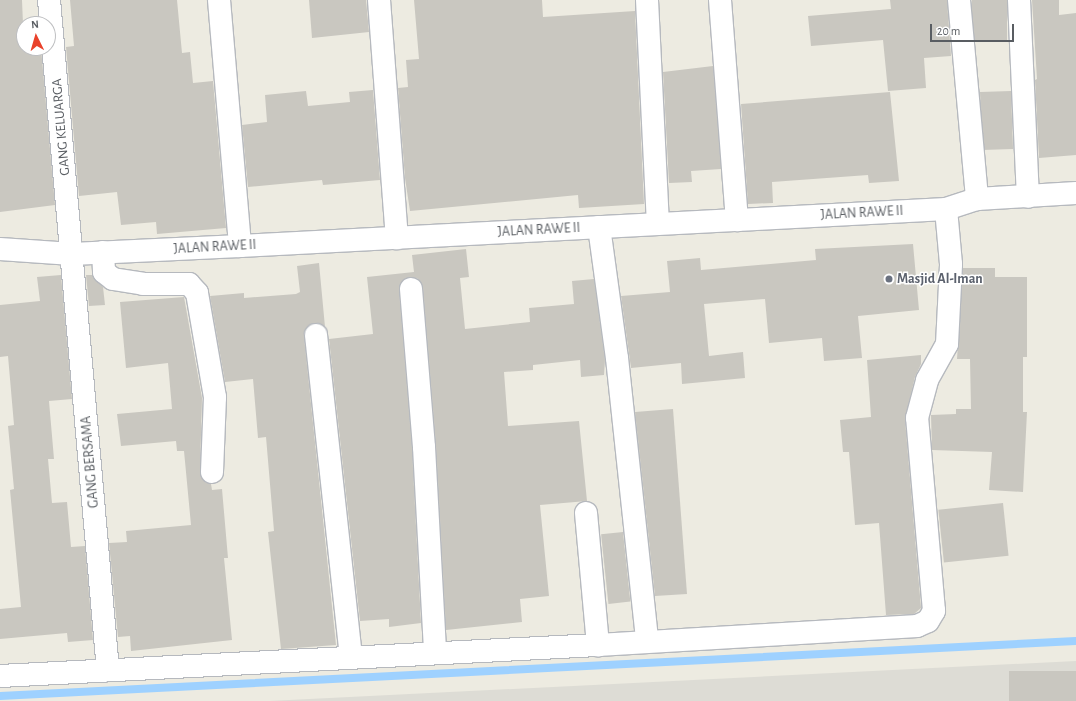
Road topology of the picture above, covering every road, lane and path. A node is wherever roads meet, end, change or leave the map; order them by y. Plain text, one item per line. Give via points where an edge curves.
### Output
1 (49, 0) edge
2 (219, 0) edge
3 (379, 0) edge
4 (647, 0) edge
5 (720, 0) edge
6 (960, 0) edge
7 (1019, 0) edge
8 (1076, 193) edge
9 (1028, 197) junction
10 (977, 199) junction
11 (946, 209) junction
12 (737, 220) junction
13 (658, 224) junction
14 (599, 227) junction
15 (397, 238) junction
16 (240, 246) junction
17 (0, 248) edge
18 (103, 252) junction
19 (72, 254) junction
20 (411, 289) dead end
21 (316, 335) dead end
22 (212, 472) dead end
23 (586, 513) dead end
24 (647, 640) junction
25 (598, 645) junction
26 (435, 652) junction
27 (351, 656) junction
28 (108, 670) junction
29 (0, 676) edge

1 - 19 street, GANG KELUARGA
2 - 16 street
3 - 15 street
4 - 13 street
5 - 12 street
6 - 10 street
7 - 9 street
8 - 9 street, JALAN RAWE II
9 - 10 street, JALAN RAWE II
10 - 11 street, JALAN RAWE II
11 - 12 street, JALAN RAWE II
11 - 24 street via 951,264 947,344 927,380 917,418 934,611 928,620 917,626
12 - 13 street, JALAN RAWE II
13 - 14 street, JALAN RAWE II
14 - 15 street, JALAN RAWE II
14 - 24 street via 617,358
15 - 16 street, JALAN RAWE II
16 - 18 street, JALAN RAWE II
17 - 19 street, JALAN RAWE II
18 - 19 street, JALAN RAWE II
18 - 22 street via 104,272 113,280 143,284 189,284 197,293 215,397
19 - 28 street, GANG BERSAMA
20 - 26 street via 424,447
21 - 27 street
23 - 25 street
24 - 25 street
25 - 26 street
26 - 27 street
27 - 28 street
28 - 29 street

